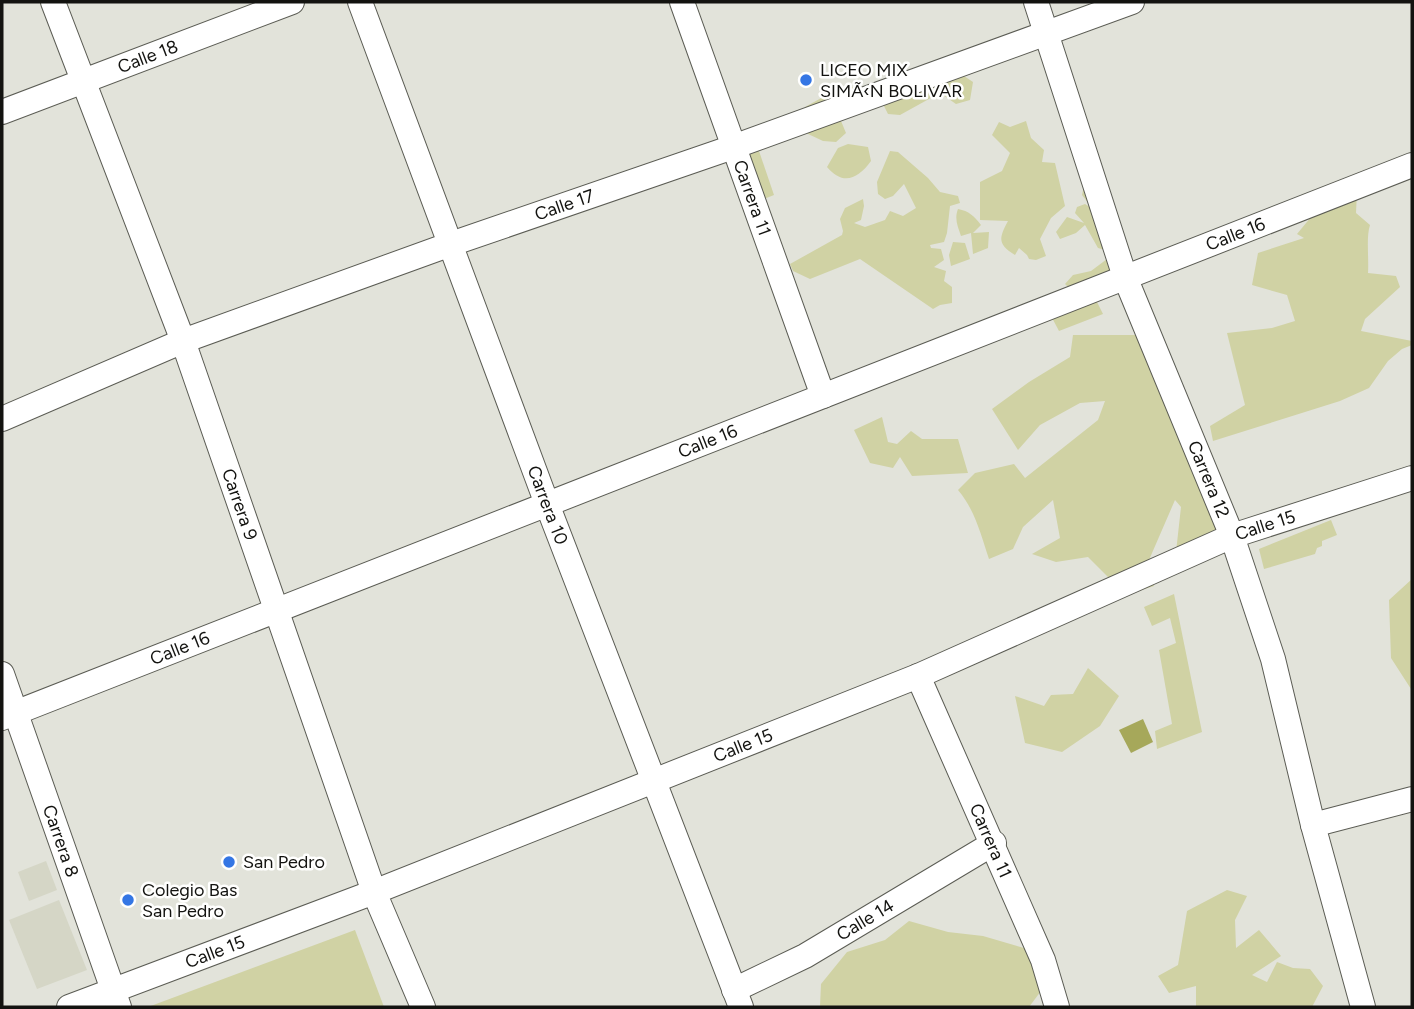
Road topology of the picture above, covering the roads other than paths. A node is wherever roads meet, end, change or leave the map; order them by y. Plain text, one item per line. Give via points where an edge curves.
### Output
1 (53, 2) edge
2 (292, 2) edge
3 (360, 2) edge
4 (682, 2) edge
5 (1036, 2) edge
6 (1132, 2) edge
7 (1047, 32) junction
8 (84, 80) junction
9 (2, 112) edge
10 (733, 146) junction
11 (1412, 164) edge
12 (451, 244) junction
13 (1125, 277) junction
14 (183, 341) junction
15 (823, 396) junction
16 (2, 419) edge
17 (1412, 478) edge
18 (547, 504) junction
19 (1232, 536) junction
20 (278, 610) junction
21 (2, 674) edge
22 (918, 676) junction
23 (9, 715) edge
24 (653, 781) junction
25 (1412, 799) edge
26 (1313, 825) junction
27 (994, 843) junction
28 (374, 892) junction
29 (116, 998) edge
30 (738, 999) edge
31 (69, 1007) edge
32 (423, 1007) edge
33 (1057, 1007) edge
34 (1363, 1007) edge

1 - 8 street, Carrera 9
2 - 8 street, Calle 18
3 - 12 street, Carrera 10
4 - 10 street, Carrera 11
5 - 7 street, Carrera 12
6 - 7 street, Calle 17
7 - 10 street, Calle 17
7 - 13 street, Carrera 12
8 - 9 street, Calle 18
8 - 14 street, Carrera 9
10 - 12 street, Calle 17
10 - 15 street, Carrera 11
11 - 13 street, Calle 16
12 - 14 street, Calle 17
12 - 18 street, Carrera 10
13 - 15 street, Calle 16
13 - 19 street, Carrera 12
14 - 16 street, Calle 17
14 - 20 street, Carrera 9
15 - 18 street, Calle 16
17 - 19 street, Calle 15
18 - 20 street, Calle 16
18 - 24 street, Carrera 10
19 - 22 street, Calle 15
19 - 26 street, Carrera 12 via 1273,660
20 - 23 street, Calle 16
20 - 28 street, Carrera 9
21 - 23 street, Carrera 8
22 - 24 street, Calle 15
22 - 27 street, Carrera 11
23 - 29 street, Carrera 8
24 - 28 street, Calle 15
24 - 30 street, Carrera 10
25 - 26 street
26 - 34 street, Carrera 12
27 - 30 street, Calle 14
27 - 33 street, Carrera 11 via 1043,960
28 - 29 street, Calle 15
28 - 32 street, Carrera 9
29 - 31 street, Calle 15

